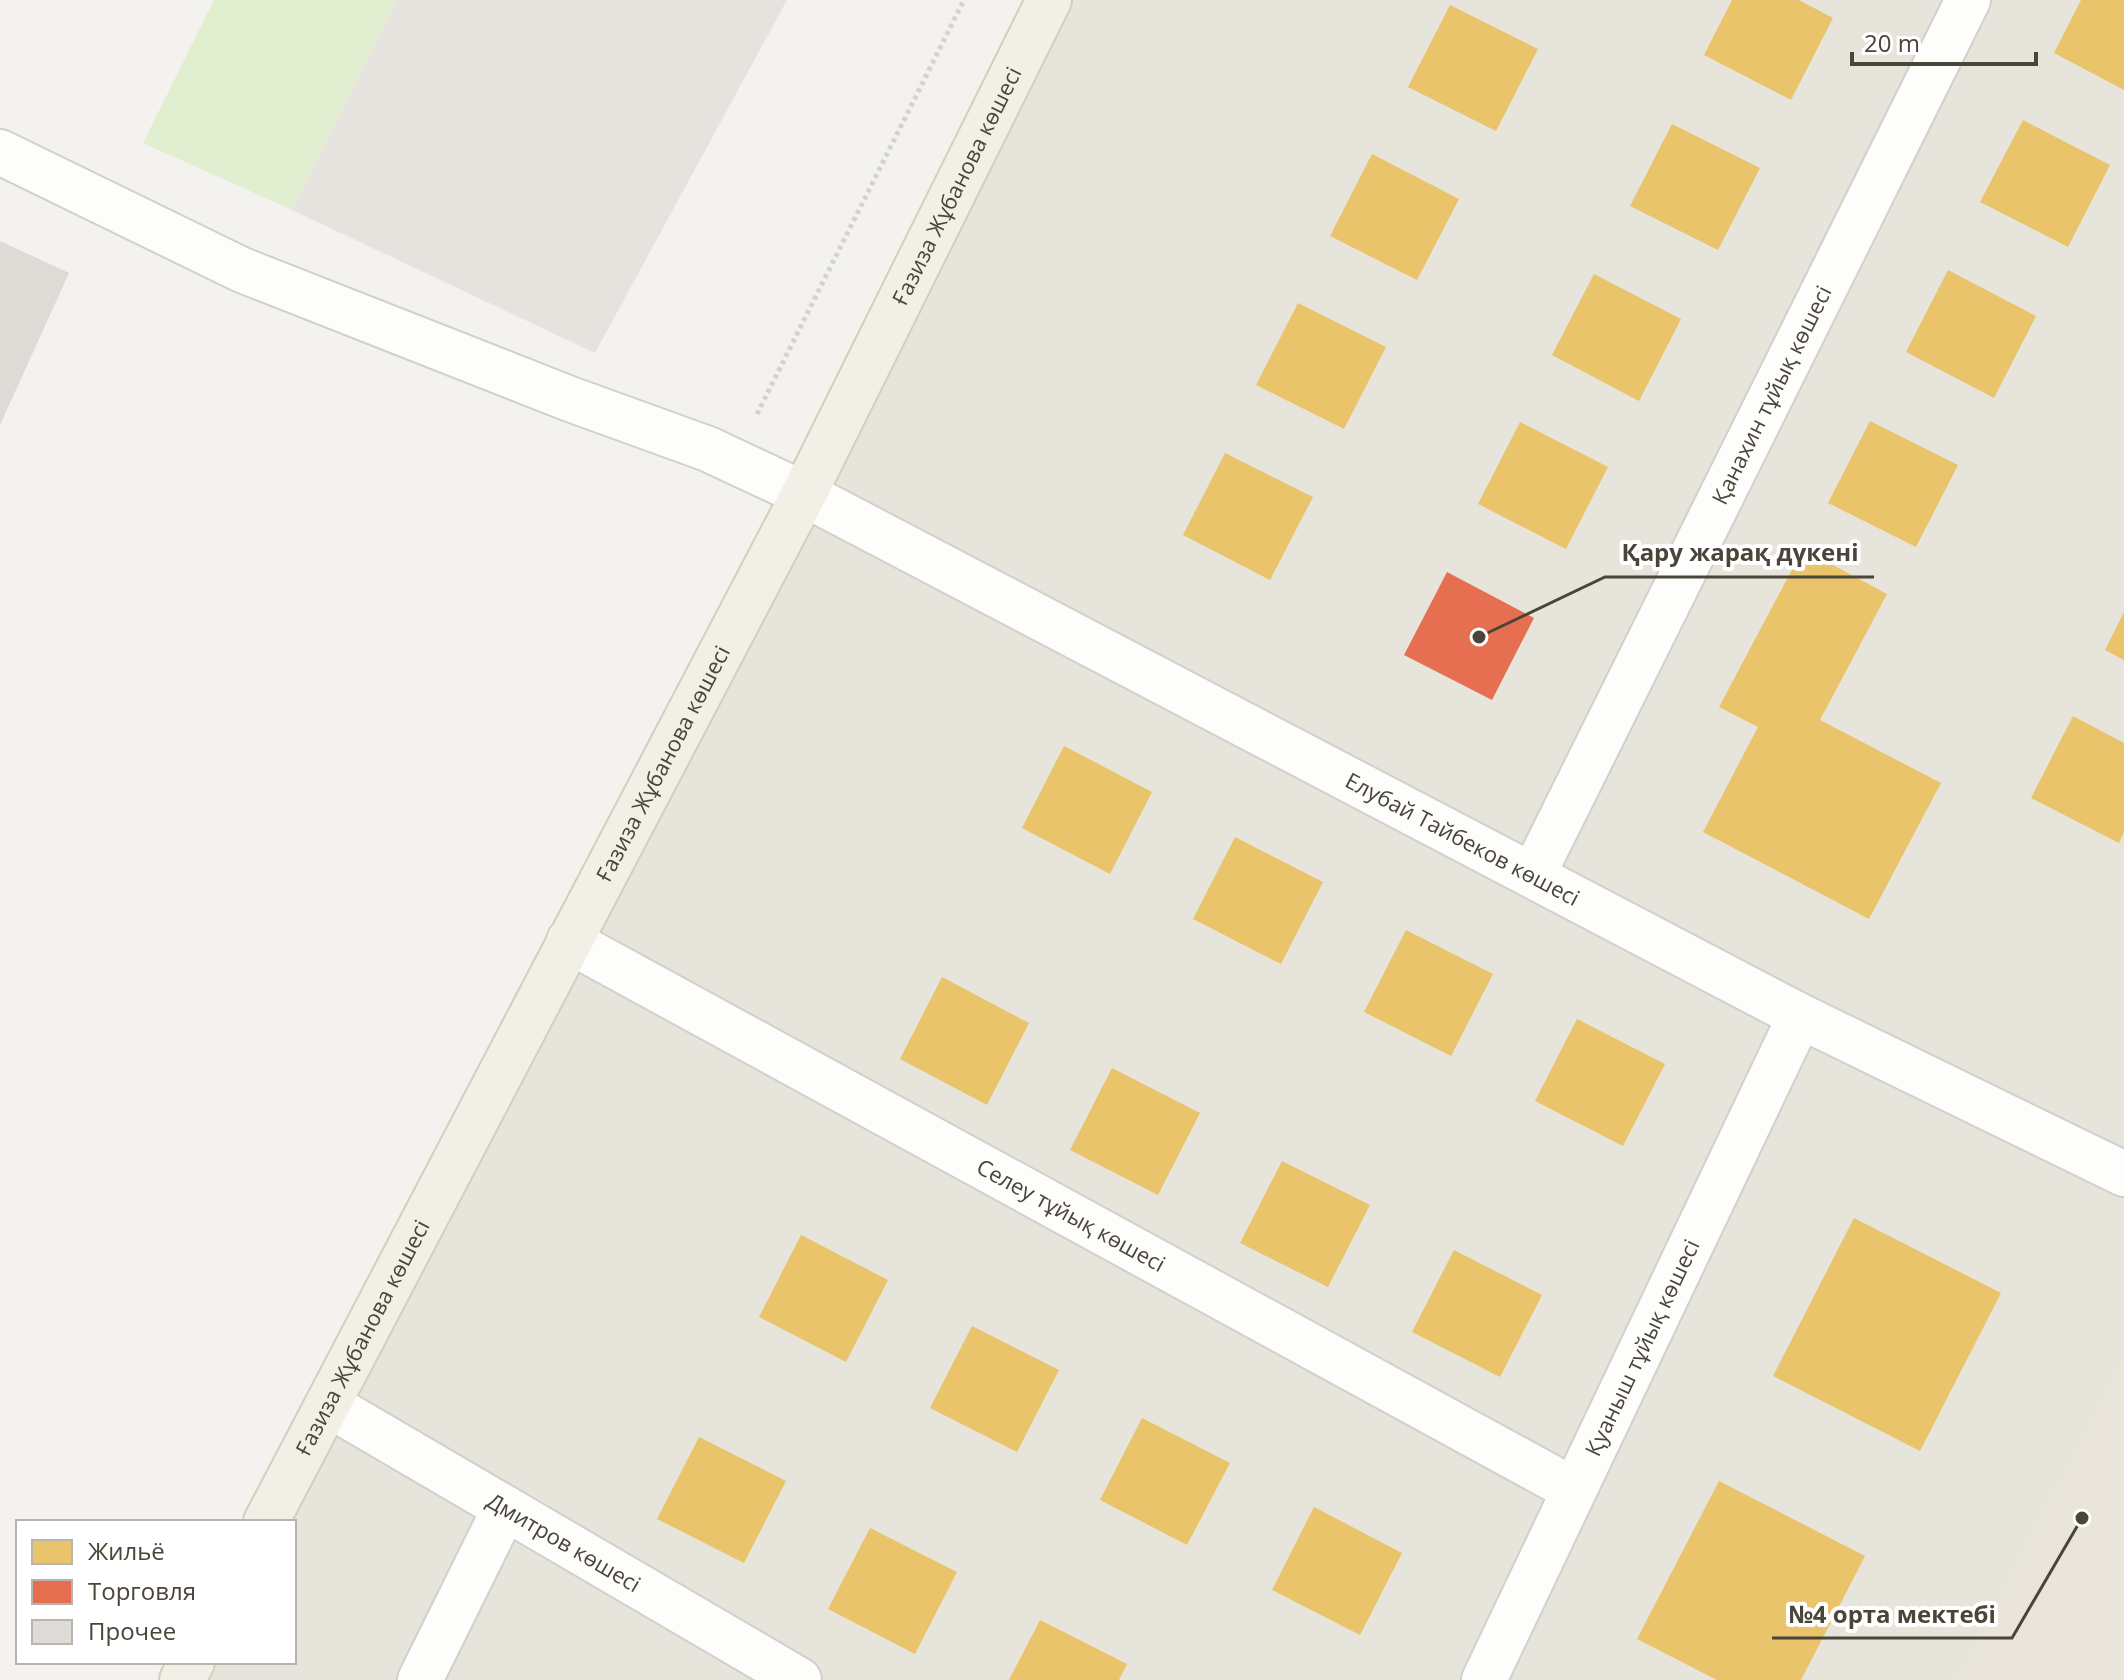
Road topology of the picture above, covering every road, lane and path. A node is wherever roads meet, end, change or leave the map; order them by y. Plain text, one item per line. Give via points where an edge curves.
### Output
1 (964, 0) edge
2 (1049, 0) edge
3 (1968, 0) edge
4 (0, 152) edge
5 (734, 461) junction
6 (804, 494) junction
7 (1533, 875) junction
8 (569, 941) junction
9 (1800, 1016) junction
10 (2118, 1157) edge
11 (329, 1405) junction
12 (1574, 1490) junction
13 (505, 1508) junction
14 (267, 1520) edge
15 (420, 1680) edge
16 (799, 1680) edge
17 (1484, 1680) edge

1 - 5 path
2 - 6 main road, Ғазиза Жұбанова көшесі
3 - 7 street, Қанахин тұйық көшесі
4 - 5 street, Елубай Тайбеков көшесі via 242,270
5 - 6 street, Елубай Тайбеков көшесі
6 - 7 street, Елубай Тайбеков көшесі
6 - 8 main road, Ғазиза Жұбанова көшесі
7 - 9 street, Елубай Тайбеков көшесі
8 - 11 main road, Ғазиза Жұбанова көшесі
8 - 12 street, Селеу тұйық көшесі
9 - 10 street, Елубай Тайбеков көшесі
9 - 12 street, Қуаныш тұйық көшесі
11 - 13 street, Дмитров көшесі
11 - 14 main road, Ғазиза Жұбанова көшесі
12 - 17 street, Қуаныш тұйық көшесі
13 - 15 street
13 - 16 street, Дмитров көшесі

